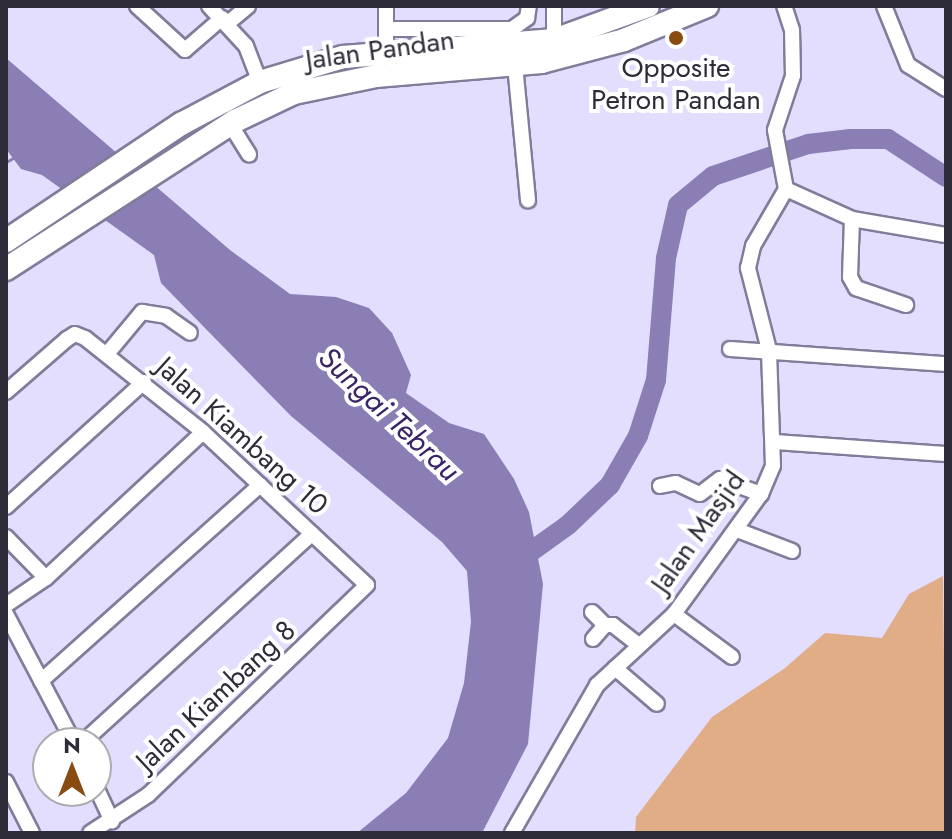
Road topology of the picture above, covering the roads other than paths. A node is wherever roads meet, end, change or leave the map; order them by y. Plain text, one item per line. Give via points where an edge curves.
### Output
1 (137, 6) edge
2 (209, 6) edge
3 (248, 6) edge
4 (386, 6) edge
5 (529, 6) edge
6 (554, 6) edge
7 (648, 6) edge
8 (707, 6) edge
9 (784, 6) edge
10 (884, 6) edge
11 (225, 21) junction
12 (387, 29) junction
13 (554, 40) junction
14 (386, 52) junction
15 (515, 65) junction
16 (260, 82) junction
17 (946, 89) edge
18 (230, 124) junction
19 (249, 155) dead end
20 (786, 189) junction
21 (528, 200) dead end
22 (852, 219) junction
23 (946, 235) edge
24 (8, 238) edge
25 (6, 269) edge
26 (906, 305) dead end
27 (190, 333) dead end
28 (730, 349) dead end
29 (769, 350) junction
30 (107, 354) junction
31 (946, 364) edge
32 (144, 382) junction
33 (6, 392) edge
34 (203, 432) junction
35 (775, 442) junction
36 (946, 454) edge
37 (260, 485) junction
38 (660, 486) dead end
39 (761, 494) junction
40 (6, 507) edge
41 (737, 530) junction
42 (312, 534) junction
43 (6, 537) edge
44 (792, 551) dead end
45 (46, 578) junction
46 (367, 585) joint
47 (6, 605) edge
48 (592, 612) dead end
49 (6, 614) edge
50 (674, 614) junction
51 (605, 625) junction
52 (593, 639) dead end
53 (639, 645) junction
54 (732, 657) dead end
55 (615, 668) junction
56 (41, 681) junction
57 (657, 704) dead end
58 (65, 727) edge
59 (100, 727) edge
60 (6, 782) edge
61 (105, 807) edge
62 (112, 821) junction
63 (32, 833) edge
64 (90, 833) edge
65 (512, 833) edge

1 - 11 street via 185,50
2 - 11 street
3 - 11 street
4 - 12 street
5 - 12 street via 527,18 512,29
6 - 13 street
7 - 13 highway, Jalan Pandan
8 - 15 highway, Jalan Pandan via 607,46
9 - 20 street via 792,30 793,76 775,130
10 - 17 street via 908,65
11 - 16 street via 246,46
12 - 14 street
13 - 14 highway, Jalan Pandan
14 - 16 highway, Jalan Pandan via 311,64
15 - 18 highway, Jalan Pandan via 320,84 267,103
15 - 21 street
16 - 24 highway, Jalan Pandan via 146,146
18 - 19 street
18 - 25 highway, Jalan Pandan
20 - 22 street
20 - 29 street, Jalan Masjid via 753,246 748,268
22 - 23 street
22 - 26 street via 850,277 856,288
27 - 30 street via 166,316 142,312
28 - 29 street
29 - 31 street
29 - 35 street, Jalan Masjid
30 - 32 street, Jalan Kiambang 10
30 - 33 street, Jalan Kiambang 10 via 75,334
32 - 34 street, Jalan Kiambang 10
32 - 40 street
34 - 37 street, Jalan Kiambang 10
34 - 45 street
35 - 36 street
35 - 39 street, Jalan Masjid via 773,466
37 - 42 street, Jalan Kiambang 10
37 - 56 street
38 - 39 street via 676,483 700,494 720,479
39 - 41 street, Jalan Masjid
41 - 44 street
41 - 50 street, Jalan Masjid
42 - 46 street, Jalan Kiambang 10
42 - 59 street
43 - 45 street
45 - 47 street
46 - 62 street, Jalan Kiambang 8 via 213,735
48 - 51 street
49 - 56 street
50 - 53 street, Jalan Masjid
50 - 54 street
51 - 52 street
51 - 53 street via 620,629
53 - 55 street, Jalan Masjid
55 - 57 street
55 - 65 street, Jalan Masjid via 597,685
56 - 58 street
60 - 63 street
61 - 62 street
62 - 64 street, Jalan Kiambang 8

